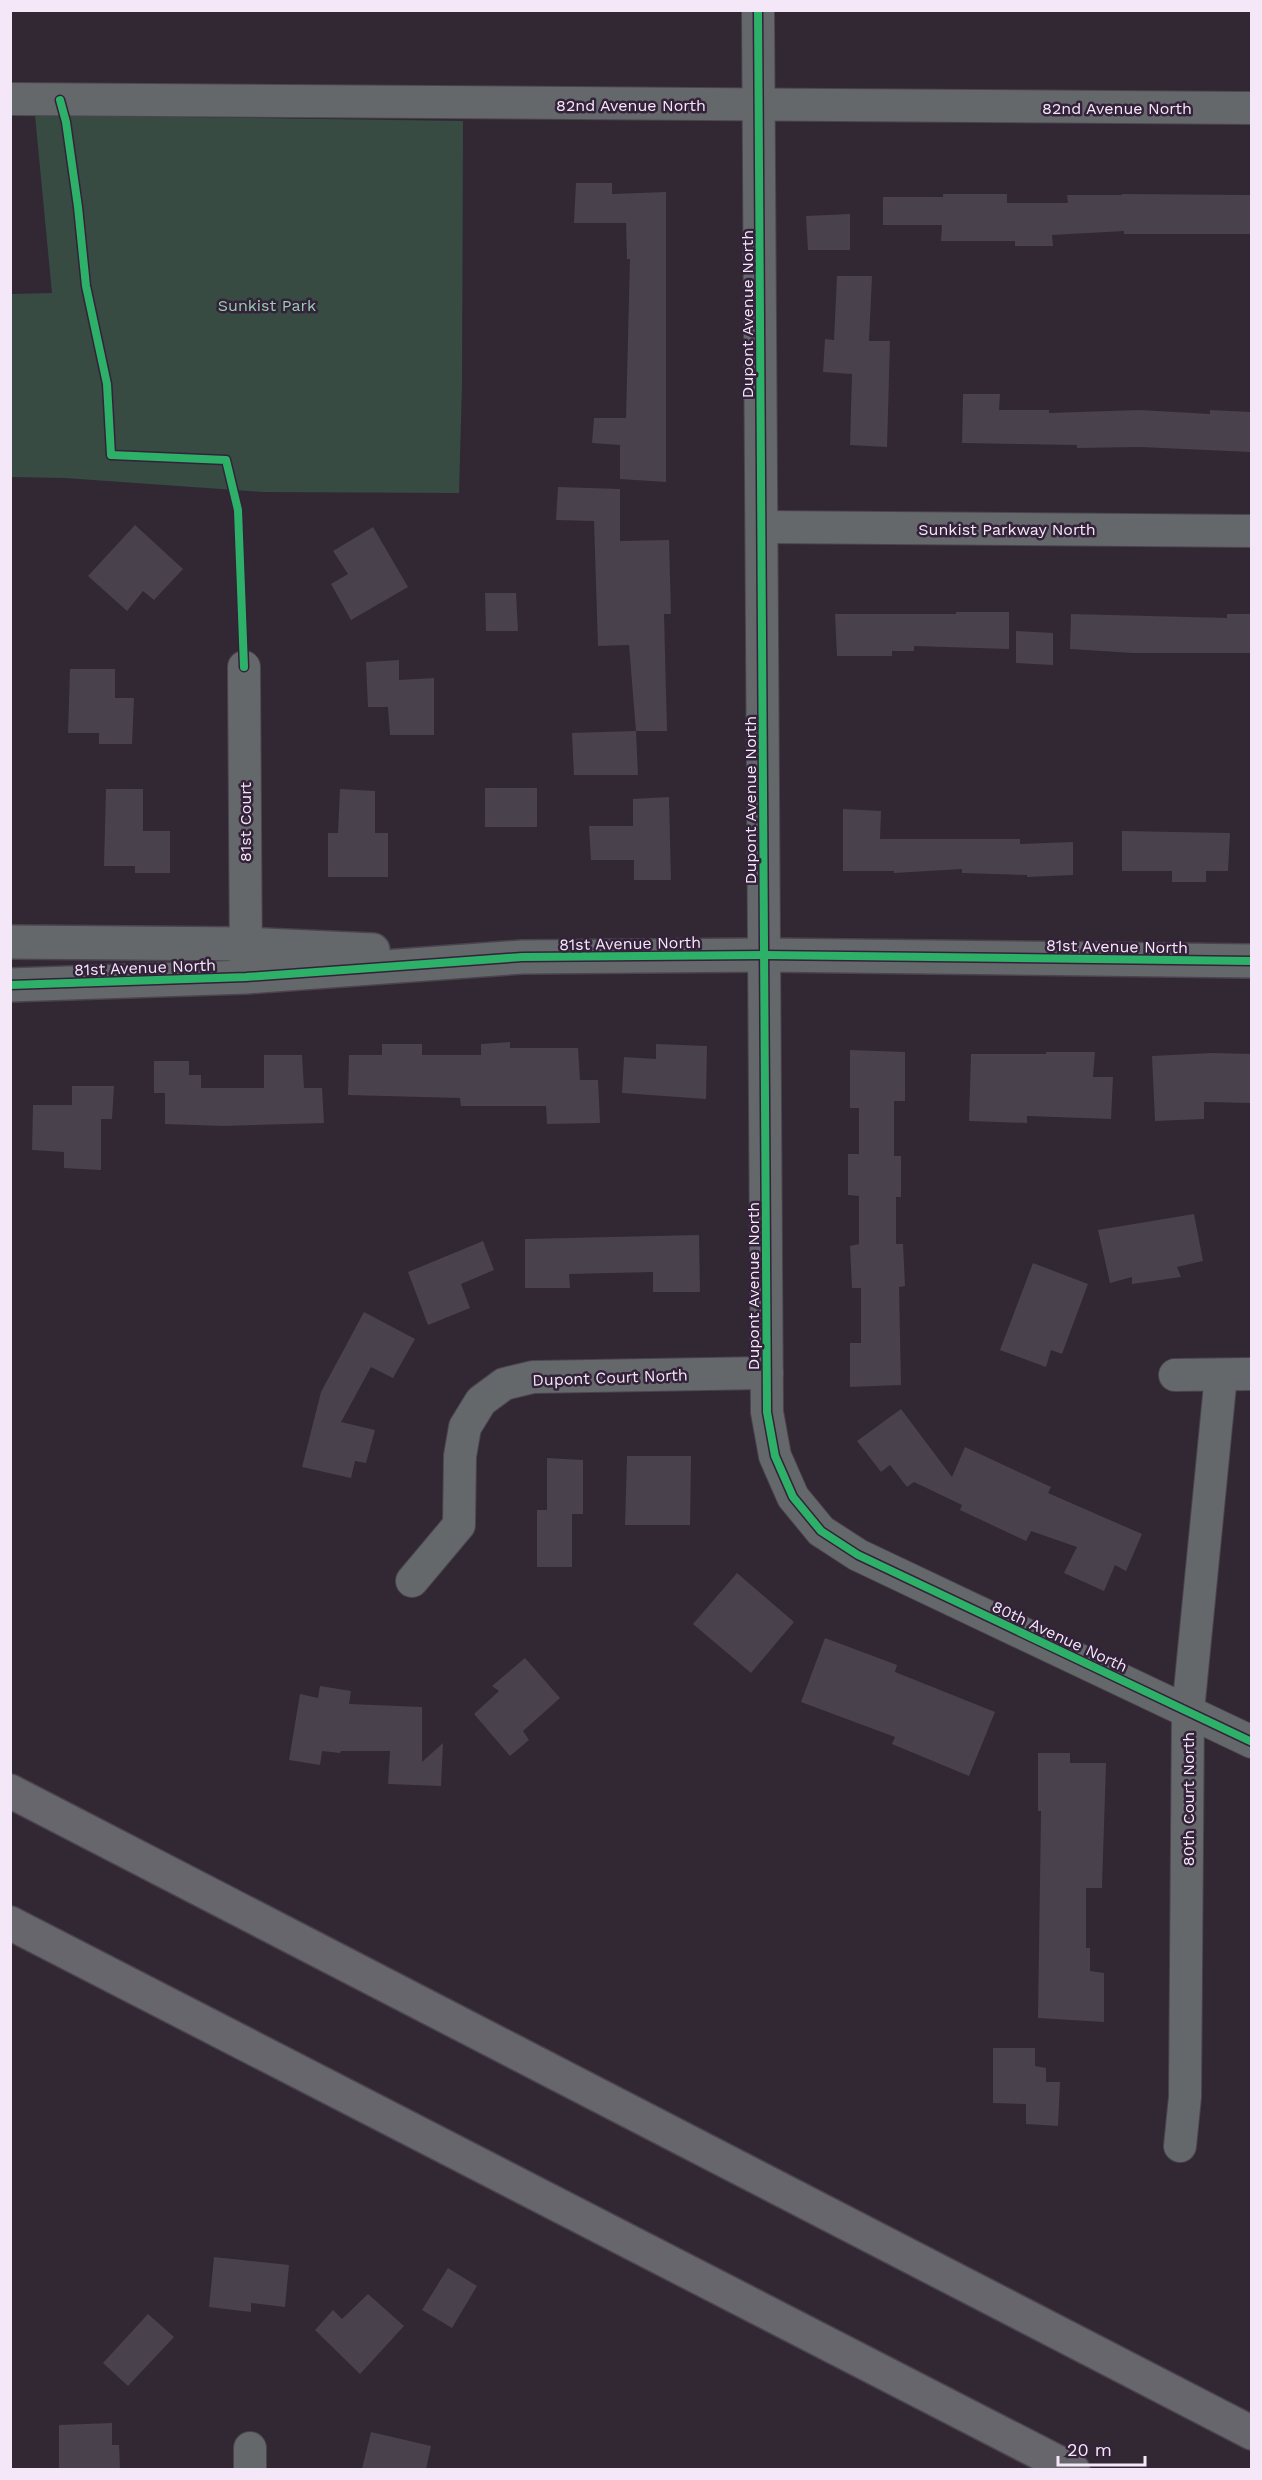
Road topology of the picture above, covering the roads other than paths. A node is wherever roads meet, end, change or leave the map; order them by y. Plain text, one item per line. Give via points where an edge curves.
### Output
1 (758, 10) edge
2 (10, 99) edge
3 (759, 105) junction
4 (1251, 108) edge
5 (762, 527) junction
6 (1251, 531) edge
7 (244, 667) dead end
8 (10, 942) edge
9 (245, 944) junction
10 (764, 955) junction
11 (522, 957) junction
12 (1251, 961) edge
13 (246, 977) junction
14 (10, 985) edge
15 (767, 1373) junction
16 (1175, 1375) dead end
17 (1236, 1375) edge
18 (858, 1555) joint
19 (412, 1581) dead end
20 (1188, 1711) junction
21 (1251, 1742) edge
22 (10, 1791) edge
23 (10, 1923) edge
24 (1180, 2146) dead end
25 (1251, 2433) edge
26 (1073, 2469) edge

1 - 3 street, Dupont Avenue North
2 - 3 street, 82nd Avenue North
3 - 4 street, 82nd Avenue North
3 - 5 street, Dupont Avenue North
5 - 6 street, Sunkist Parkway North
5 - 10 street, Dupont Avenue North
7 - 9 street, 81st Court
8 - 9 street, 81st Avenue North
9 - 11 street, 81st Avenue North
9 - 13 street, 81st Court
10 - 11 street, 81st Avenue North
10 - 12 street, 81st Avenue North
10 - 15 street, Dupont Avenue North
11 - 13 street, 81st Avenue North
13 - 14 street, 81st Avenue North
15 - 18 street, Dupont Avenue North via 767,1412 774,1456 793,1497 821,1531
15 - 19 street, Dupont Court North via 533,1377 504,1384 481,1401 465,1427 460,1456 459,1525
16 - 17 street
17 - 20 street, 80th Court North
18 - 20 street, 80th Avenue North
20 - 21 street, 80th Avenue North
20 - 24 street, 80th Court North via 1185,2097
22 - 25 highway
23 - 26 highway

